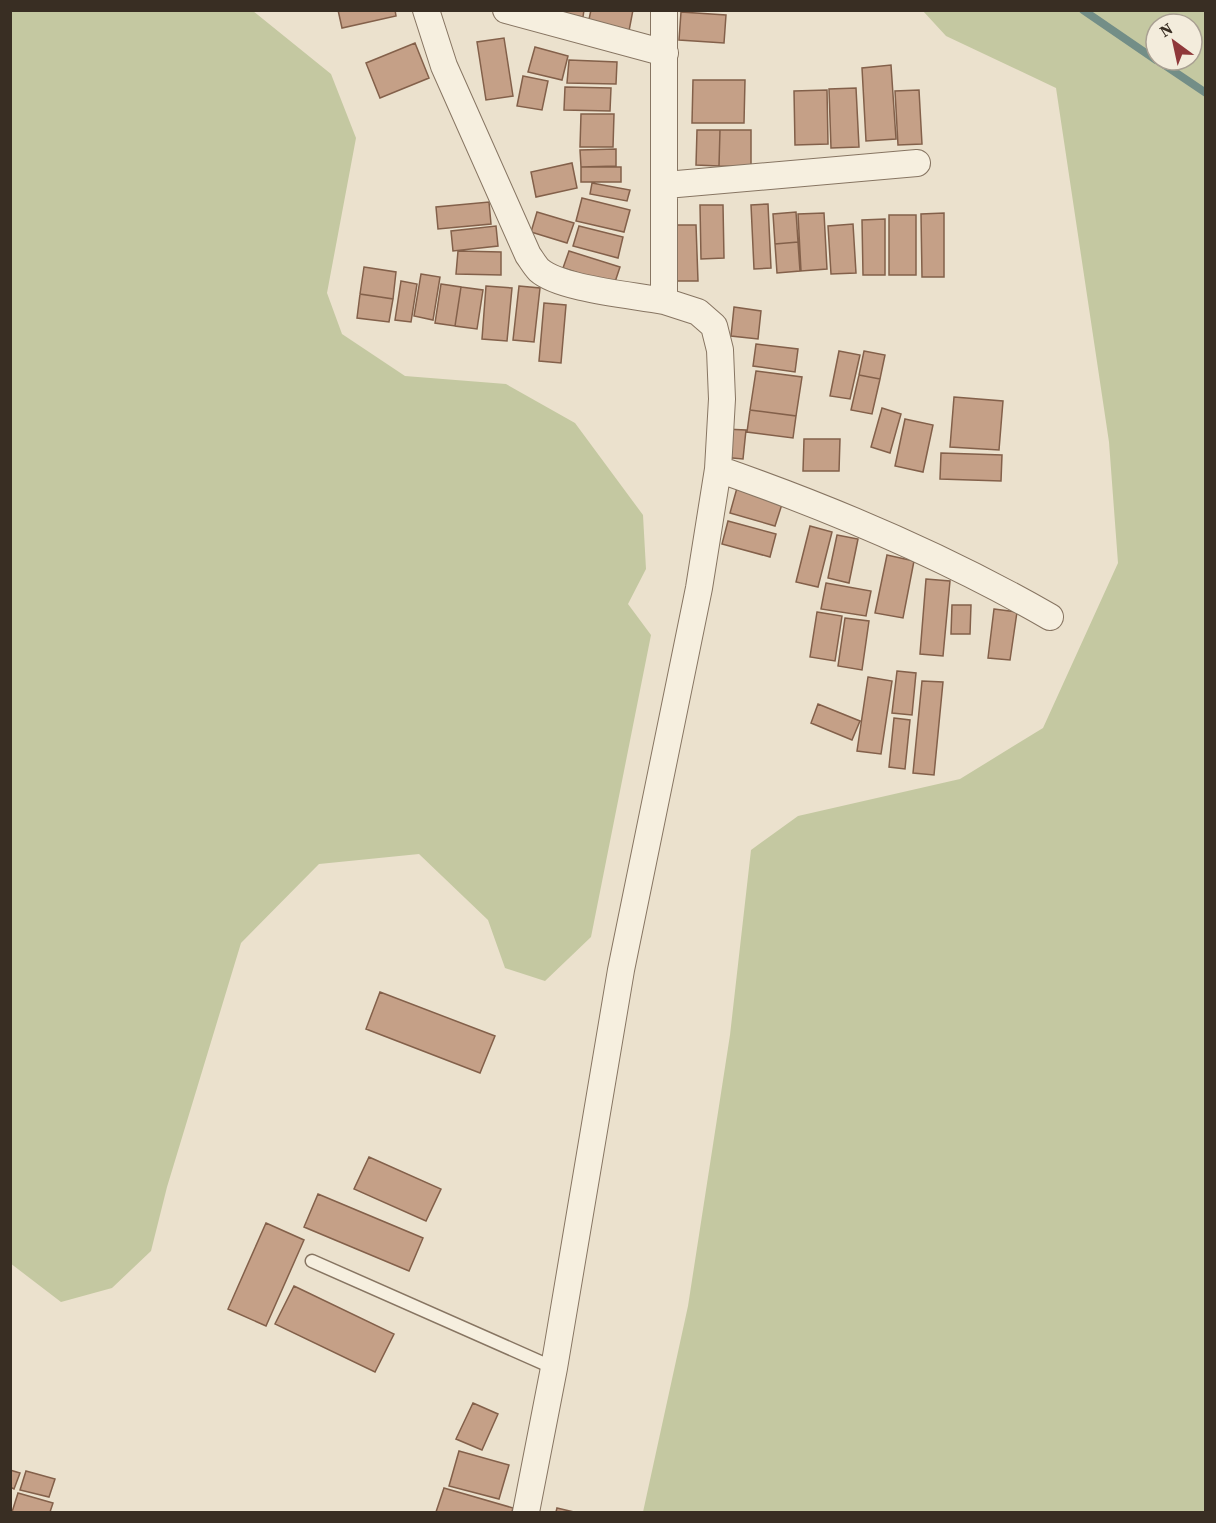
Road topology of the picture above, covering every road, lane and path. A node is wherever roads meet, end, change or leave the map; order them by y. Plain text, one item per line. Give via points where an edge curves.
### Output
1 (426, 10) edge
2 (506, 10) edge
3 (664, 10) edge
4 (665, 53) junction
5 (917, 164) dead end
6 (666, 185) junction
7 (664, 301) junction
8 (718, 469) junction
9 (1050, 617) dead end
10 (312, 1261) dead end
11 (554, 1368) junction
12 (526, 1512) edge

1 - 7 street via 449,76 528,255 539,270 571,284
2 - 4 street
3 - 4 street
4 - 6 street
5 - 6 street
6 - 7 street
7 - 8 street via 698,312 714,326 720,350 722,399
8 - 9 street via 896,537 990,582
8 - 11 street via 699,588 621,970
10 - 11 lane
11 - 12 street

